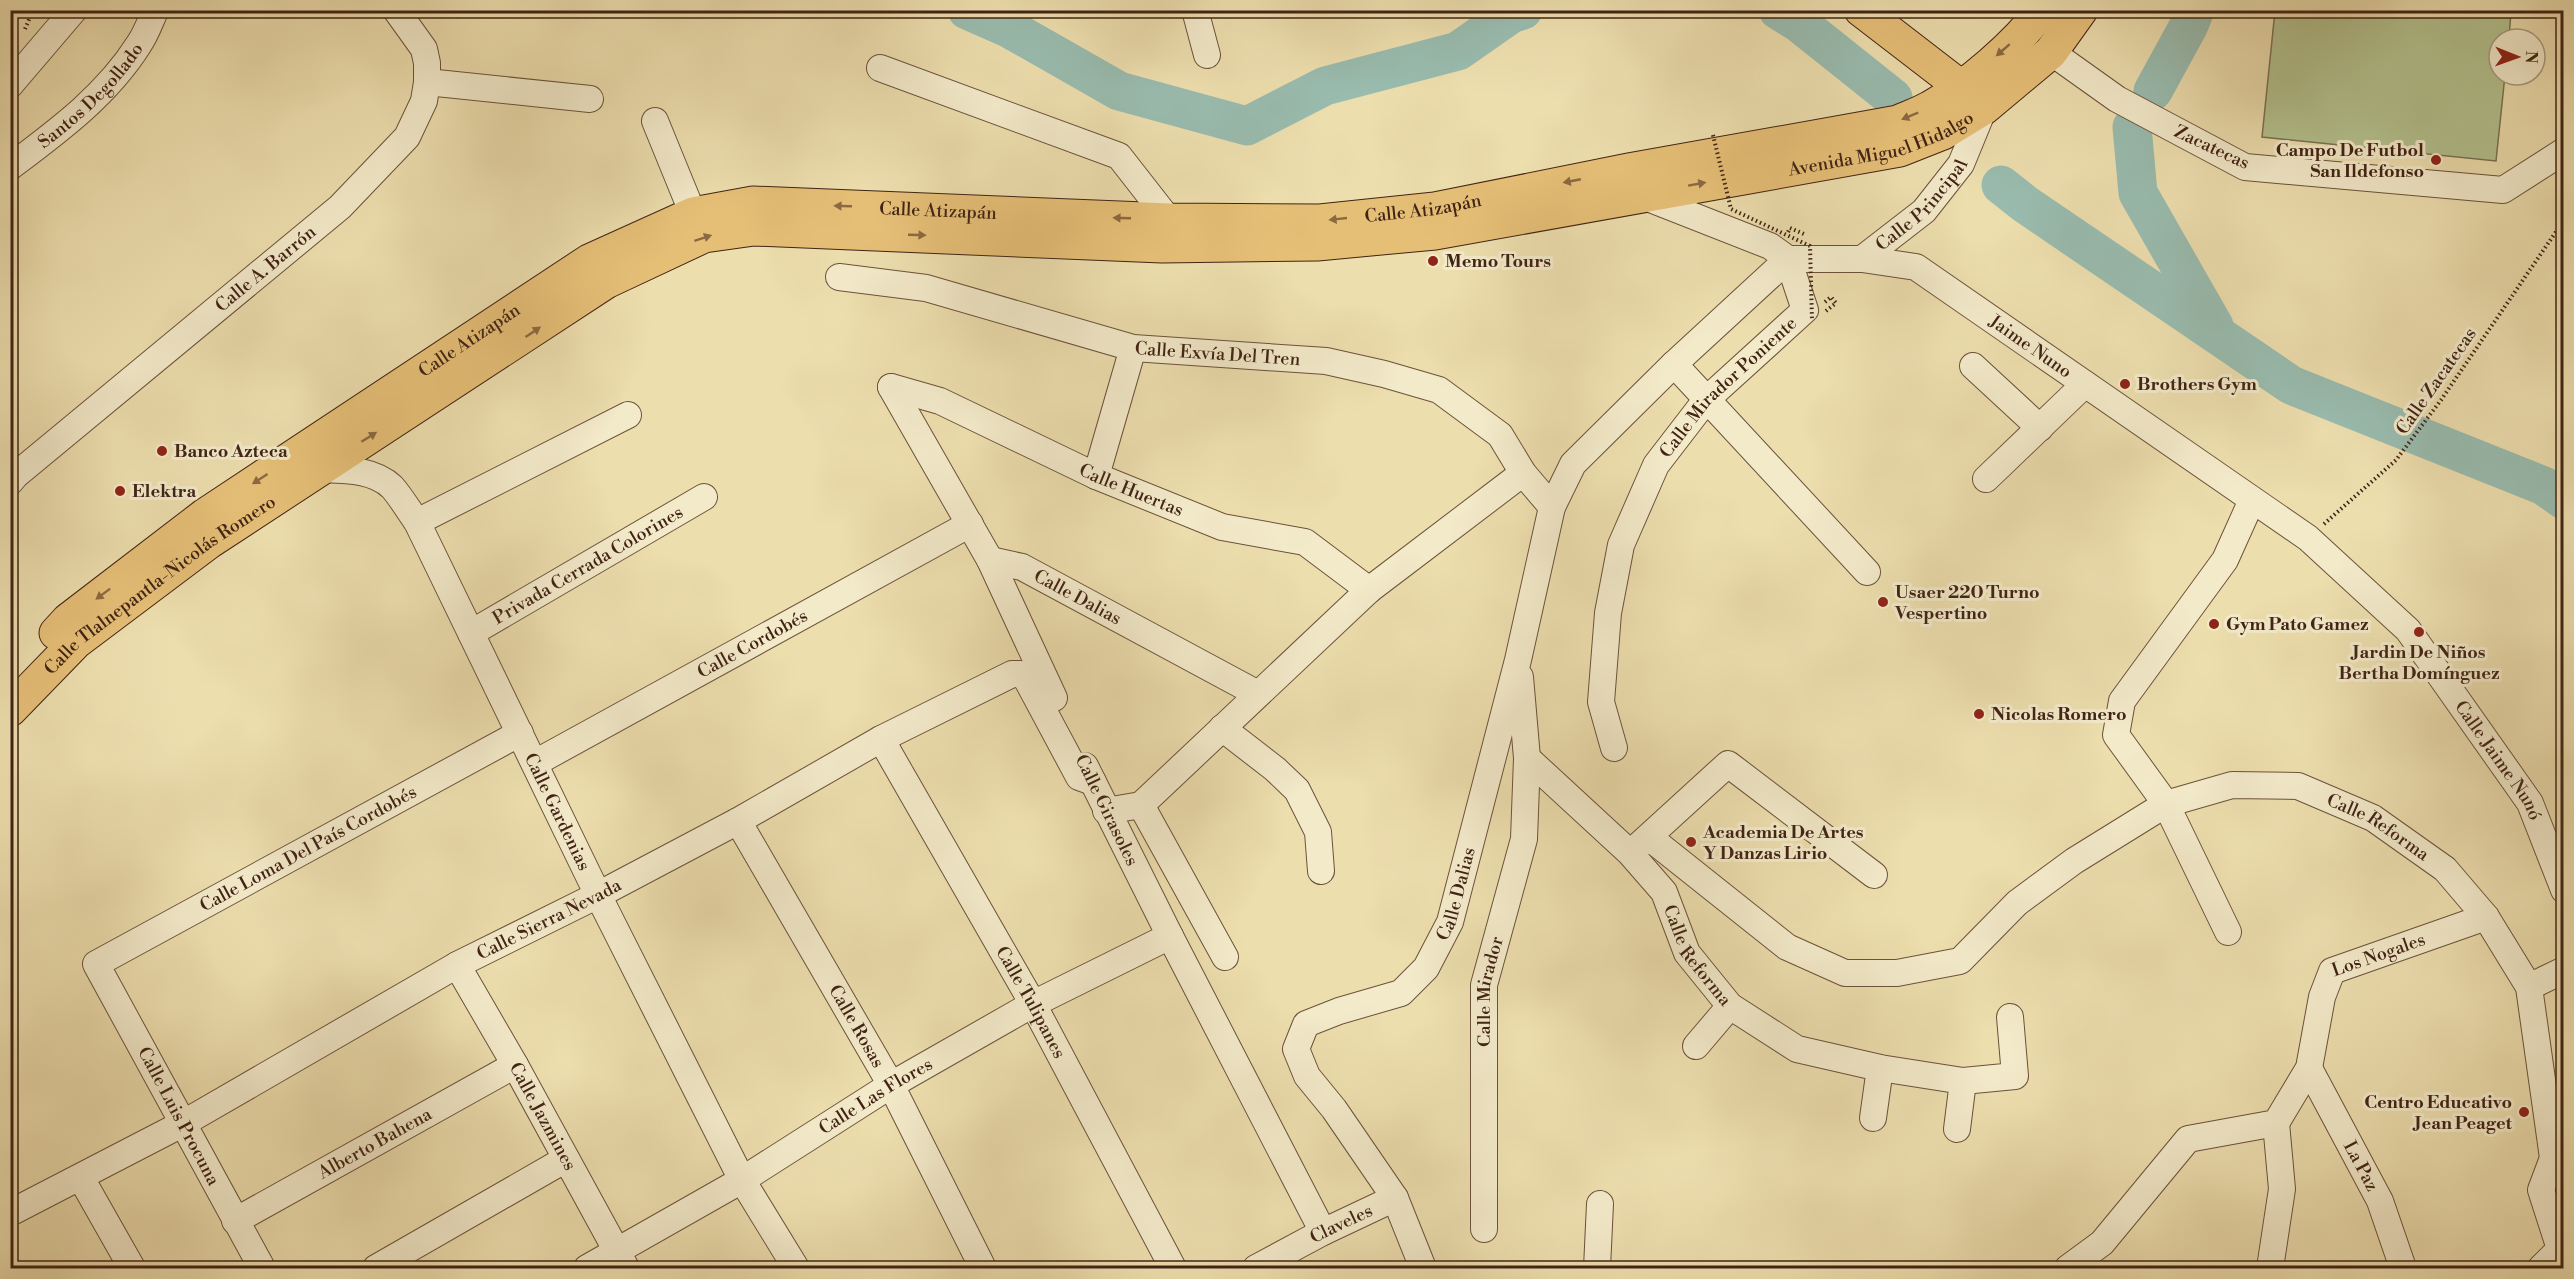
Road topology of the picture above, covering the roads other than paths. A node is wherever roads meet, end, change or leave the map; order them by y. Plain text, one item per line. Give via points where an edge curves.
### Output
1 (74, 10) edge
2 (396, 10) edge
3 (1196, 10) edge
4 (1861, 10) edge
5 (2042, 10) edge
6 (2081, 10) edge
7 (155, 11) edge
8 (2051, 52) junction
9 (1207, 55) dead end
10 (880, 68) dead end
11 (427, 82) junction
12 (10, 85) edge
13 (1972, 97) junction
14 (590, 99) dead end
15 (655, 122) dead end
16 (2564, 151) edge
17 (10, 167) edge
18 (1634, 182) junction
19 (693, 214) junction
20 (1169, 220) junction
21 (1788, 259) junction
22 (1862, 259) junction
23 (838, 277) dead end
24 (1133, 348) junction
25 (1674, 364) junction
26 (1972, 366) dead end
27 (2085, 384) junction
28 (891, 387) joint
29 (1706, 400) junction
30 (628, 415) dead end
31 (2040, 428) junction
32 (314, 458) junction
33 (1523, 472) junction
34 (1096, 476) junction
35 (12, 477) edge
36 (1986, 479) dead end
37 (704, 498) dead end
38 (2252, 500) junction
39 (1552, 507) junction
40 (417, 522) junction
41 (970, 524) junction
42 (990, 560) junction
43 (1867, 572) dead end
44 (1369, 590) junction
45 (471, 633) junction
46 (1518, 660) junction
47 (10, 678) edge
48 (1258, 694) junction
49 (10, 710) edge
50 (1222, 728) junction
51 (520, 733) junction
52 (881, 739) junction
53 (1614, 748) dead end
54 (1527, 758) junction
55 (535, 763) junction
56 (1093, 783) junction
57 (2166, 804) junction
58 (1141, 805) junction
59 (1106, 811) junction
60 (738, 821) junction
61 (1640, 845) junction
62 (1321, 871) dead end
63 (1874, 875) dead end
64 (2564, 890) edge
65 (598, 895) junction
66 (2486, 917) junction
67 (2229, 932) dead end
68 (1170, 936) junction
69 (1225, 957) dead end
70 (96, 964) joint
71 (457, 965) junction
72 (2564, 970) edge
73 (2529, 987) junction
74 (1033, 1004) junction
75 (1730, 1006) junction
76 (2010, 1017) dead end
77 (1696, 1046) dead end
78 (515, 1065) junction
79 (1880, 1068) junction
80 (2309, 1068) junction
81 (1963, 1081) junction
82 (891, 1085) junction
83 (1873, 1118) dead end
84 (2276, 1123) junction
85 (182, 1124) junction
86 (1957, 1129) dead end
87 (566, 1159) junction
88 (81, 1178) junction
89 (742, 1180) junction
90 (1395, 1198) junction
91 (1600, 1204) dead end
92 (10, 1213) edge
93 (235, 1221) junction
94 (1484, 1229) dead end
95 (1323, 1232) junction
96 (621, 1260) edge
97 (132, 1269) edge
98 (262, 1269) edge
99 (376, 1269) edge
100 (587, 1269) edge
101 (796, 1269) edge
102 (983, 1269) edge
103 (1173, 1269) edge
104 (1256, 1269) edge
105 (1423, 1269) edge
106 (1597, 1269) edge
107 (2068, 1269) edge
108 (2270, 1269) edge
109 (2403, 1269) edge
110 (2541, 1269) edge

1 - 12 street
2 - 11 street, Calle A. Barrón via 424,50
3 - 9 street
4 - 13 main road
5 -> 13 main road, Avenida Miguel Hidalgo
6 - 8 main road, Avenida Miguel Hidalgo
7 - 17 street, Santos Degollado via 140,43 107,87 63,128
8 - 13 main road, Avenida Miguel Hidalgo
8 - 16 street, Zacatecas via 2117,99 2246,167 2503,190
10 - 20 street via 1119,156
11 - 14 street
11 - 35 street, Calle A. Barrón via 424,101 406,137 340,207
13 - 18 main road, Avenida Miguel Hidalgo via 1930,108 1898,122
13 - 22 street, Calle Principal via 1961,164 1924,211
15 - 19 street
18 -> 20 main road, Calle Atizapán via 1320,221
18 - 21 street via 1770,246
32 -> 18 main road, Calle Atizapán via 459,381 606,282 704,236 754,229 1162,246 1317,244 1435,233 1533,216
20 -> 19 main road, Calle Atizapán via 753,203
19 - 32 main road, Calle Atizapán via 589,261
21 - 22 street, Jaime Nuno
21 - 25 street
21 - 29 street, Calle Mirador Poniente via 1805,310
22 - 27 street, Jaime Nuno via 1916,267
23 - 24 street, Calle Exvía Del Tren via 926,288
24 - 33 street, Calle Exvía Del Tren via 1326,361 1439,390 1500,435
24 - 34 street
25 - 29 street
25 - 39 street via 1574,464
26 - 31 street
27 - 31 street
27 - 38 street, Jaime Nuno
28 - 34 street, Calle Huertas via 940,401
28 - 41 street, Calle Girasoles
29 - 43 street
29 - 53 street, Calle Mirador Poniente via 1656,465 1621,545 1608,613 1601,702
30 - 40 street
31 - 36 street
32 - 40 street, Calle Gardenias via 377,477 391,487
32 -> 47 main road, Calle Tlalnepantla-Nicolás Romero via 205,515 68,620
32 - 49 main road, Calle Tlalnepantla-Nicolás Romero via 76,642
33 - 39 street, Calle Exvía Del Tren
33 - 44 street
34 - 44 street, Calle Huertas via 1222,527 1305,542
37 - 45 street, Privada Cerrada Colorines
38 - 57 street via 2225,560 2122,701 2116,735
38 - 64 street, Calle Jaime Nunó via 2308,538 2409,630 2530,803
39 - 46 street
40 - 45 street, Calle Gardenias
41 - 42 street, Calle Girasoles
41 - 55 street, Calle Cordobés
42 - 48 street, Calle Dalias via 1022,567
42 - 56 street, Calle Girasoles
44 - 48 street
45 - 51 street, Calle Gardenias
46 - 54 street
46 - 90 street, Calle Dalias via 1450,922 1426,968 1401,993 1306,1024 1296,1048 1307,1076 1335,1109
48 - 50 street
50 - 58 street
50 - 62 street via 1297,790 1318,832
51 - 55 street, Calle Gardenias
51 - 70 street, Calle Loma Del País Cordobés
52 - 56 street, Calle Sierra Nevada via 1012,674 1021,674 1079,777
52 - 60 street, Calle Sierra Nevada
52 - 74 street, Calle Tulipanes
54 - 61 street, Calle Reforma
54 - 94 street, Calle Mirador via 1524,839 1484,985
55 - 65 street, Calle Gardenias
56 - 59 street, Calle Girasoles
57 - 61 street, Calle Reforma via 2074,861 2017,903 1960,962 1898,973 1845,973 1787,946
57 - 66 street, Calle Reforma via 2232,785 2298,786 2373,818 2445,869
57 - 67 street
58 - 59 street
58 - 69 street
59 - 68 street, Calle Girasoles
60 - 65 street, Calle Sierra Nevada
60 - 82 street, Calle Rosas
61 - 63 street via 1728,764
61 - 75 street, Calle Reforma via 1664,892 1687,953
65 - 71 street, Calle Sierra Nevada
65 - 89 street, Calle Gardenias
66 - 73 street, Calle Reforma
66 - 80 street, Los Nogales via 2332,971 2322,997
68 - 74 street, Calle Las Flores
68 - 95 street, Calle Girasoles
70 - 85 street, Calle Luis Procuna
71 - 78 street, Calle Jazmines
71 - 85 street, Calle Sierra Nevada
72 - 73 street
73 - 110 street via 2553,1158 2541,1190 2560,1249
74 - 82 street, Calle Las Flores
74 - 103 street, Calle Tulipanes
75 - 77 street
75 - 79 street, Calle Reforma via 1797,1049
76 - 81 street, Calle Reforma via 2014,1076
78 - 87 street, Calle Jazmines
78 - 93 street, Alberto Bahena
79 - 81 street, Calle Reforma
79 - 83 street
80 - 84 street
80 - 109 street, La Paz via 2380,1201
81 - 86 street
82 - 89 street, Calle Las Flores
82 - 102 street, Calle Rosas
84 - 107 street via 2188,1139 2102,1243
84 - 108 street via 2282,1189
85 - 88 street, Calle Sierra Nevada
85 - 93 street, Calle Luis Procuna
87 - 96 street, Calle Jazmines
87 - 99 street
88 - 92 street, Calle Sierra Nevada
88 - 97 street
89 - 96 street, Calle Las Flores
89 - 101 street, Calle Gardenias
90 - 95 street, Claveles
90 - 105 street
91 - 106 street
93 - 98 street, Calle Luis Procuna
95 - 104 street, Claveles
96 - 100 street, Calle Las Flores

